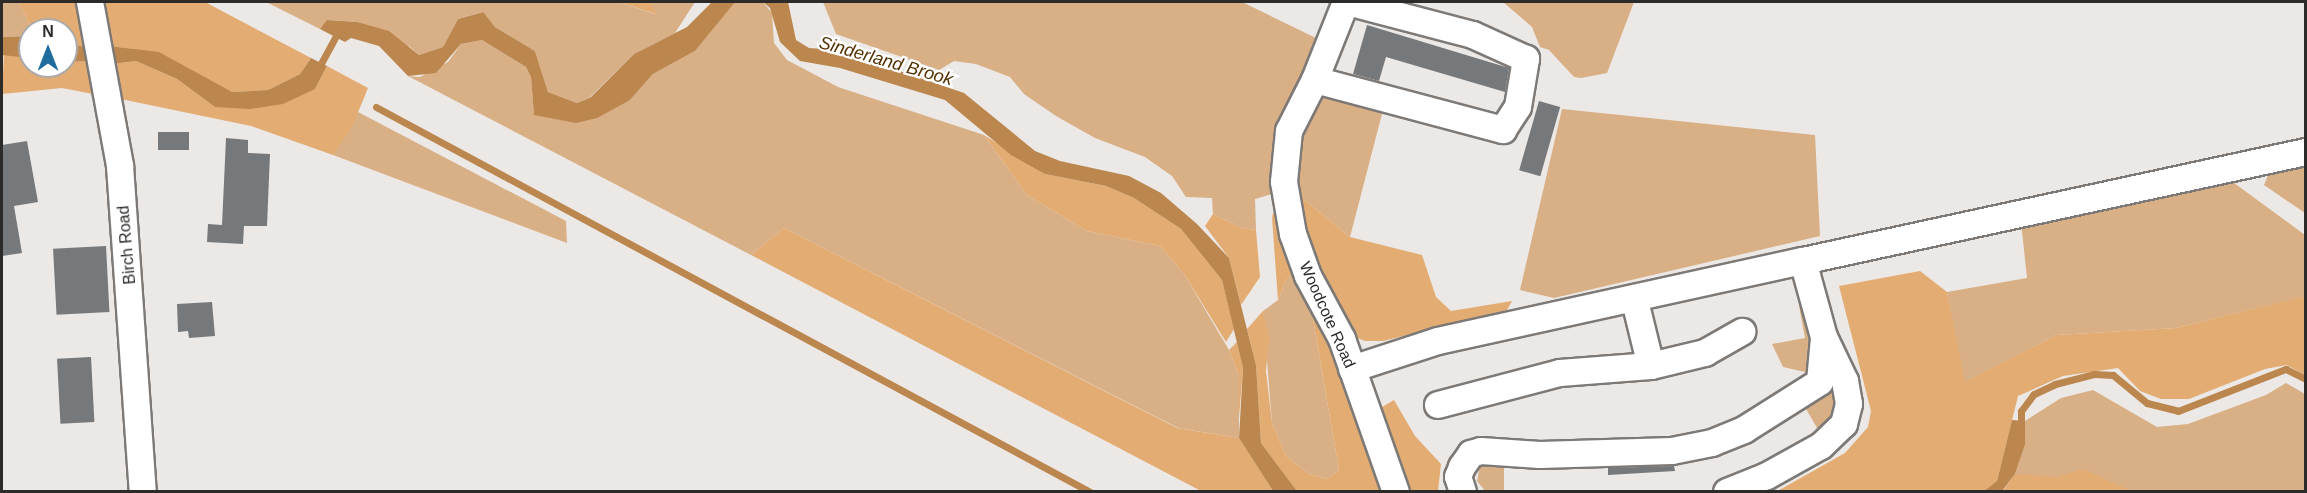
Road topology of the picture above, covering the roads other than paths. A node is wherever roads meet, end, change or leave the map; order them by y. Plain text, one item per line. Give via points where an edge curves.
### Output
1 (1347, 2) edge
2 (91, 12) edge
3 (1315, 80) junction
4 (2306, 152) edge
5 (1803, 261) junction
6 (1635, 301) junction
7 (1742, 332) dead end
8 (1824, 337) junction
9 (1651, 366) junction
10 (1352, 369) junction
11 (1438, 405) dead end
12 (143, 492) edge
13 (1396, 492) edge
14 (1463, 492) edge
15 (1727, 492) edge

1 - 3 street, Woodcote Road
1 - 3 street via 1473,35 1526,59 1518,107 1503,130
2 - 12 street, Birch Road via 120,166
3 - 10 street, Woodcote Road via 1289,131 1284,182 1293,234 1308,276 1342,339
4 - 5 street
5 - 6 street
5 - 8 street
6 - 9 street
6 - 10 street via 1438,341
7 - 9 street via 1705,353
8 - 14 street via 1820,382 1744,430 1712,443 1672,452 1540,455 1481,451 1472,454 1462,467 1458,477
8 - 15 street via 1845,381 1849,404 1844,424 1821,446 1767,476
9 - 11 street via 1560,373
10 - 13 street, Woodcote Road

